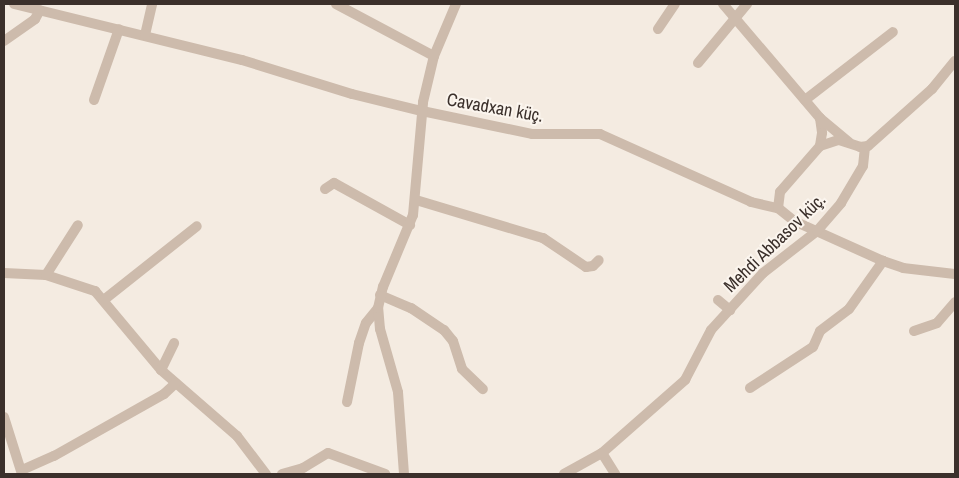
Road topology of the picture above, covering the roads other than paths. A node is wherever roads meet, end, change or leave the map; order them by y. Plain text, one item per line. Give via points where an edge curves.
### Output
1 (14, 4) edge
2 (152, 4) edge
3 (336, 4) edge
4 (456, 4) edge
5 (675, 4) edge
6 (723, 4) edge
7 (747, 4) edge
8 (40, 10) junction
9 (733, 16) junction
10 (119, 29) junction
11 (658, 29) dead end
12 (893, 32) dead end
13 (145, 35) junction
14 (4, 41) edge
15 (434, 56) junction
16 (955, 61) edge
17 (698, 62) dead end
18 (94, 100) dead end
19 (805, 100) junction
20 (422, 111) junction
21 (820, 118) junction
22 (851, 144) junction
23 (820, 146) junction
24 (865, 147) junction
25 (325, 189) dead end
26 (416, 200) junction
27 (778, 208) junction
28 (78, 225) dead end
29 (410, 225) junction
30 (197, 226) dead end
31 (817, 231) junction
32 (599, 260) dead end
33 (883, 261) junction
34 (4, 273) edge
35 (955, 274) edge
36 (46, 275) junction
37 (380, 295) junction
38 (104, 299) junction
39 (718, 300) dead end
40 (955, 302) edge
41 (378, 308) junction
42 (730, 310) junction
43 (914, 331) dead end
44 (174, 342) dead end
45 (161, 370) junction
46 (176, 383) junction
47 (750, 388) dead end
48 (483, 389) dead end
49 (347, 402) dead end
50 (4, 417) edge
51 (6, 428) edge
52 (602, 453) junction
53 (22, 472) edge
54 (266, 474) edge
55 (282, 474) edge
56 (385, 474) edge
57 (404, 474) edge
58 (564, 474) edge
59 (615, 474) edge

1 - 8 street, Cavadxan küç.
2 - 13 street
3 - 15 street
4 - 15 street
5 - 11 street
6 - 9 street
7 - 9 street
8 - 10 street, Cavadxan küç.
8 - 14 street via 35,19
9 - 17 street
9 - 19 street
10 - 13 street, Cavadxan küç.
10 - 18 street
12 - 19 street
13 - 20 street, Cavadxan küç.
15 - 20 street
16 - 24 street via 932,89
19 - 21 street
20 - 26 street
20 - 27 street, Cavadxan küç. via 532,134 600,134 751,202
21 - 22 street
21 - 23 street
22 - 23 street via 833,140
22 - 24 street
23 - 27 street via 780,192
24 - 31 street, Mehdi Abbasov küç. via 863,166 841,203
25 - 29 street via 334,183
26 - 29 street
26 - 32 street via 543,238 586,267
27 - 31 street, Cavadxan küç. via 787,217
28 - 36 street
29 - 37 street
30 - 38 street
31 - 33 street, Cavadxan küç.
31 - 42 street, Mehdi Abbasov küç. via 763,273
33 - 35 street, Cavadxan küç. via 913,269
33 - 47 street via 849,309 820,331 813,346
34 - 36 street
36 - 38 street via 82,285
37 - 41 street
37 - 48 street via 411,308 444,330 453,341 462,369
38 - 45 street
39 - 42 street
40 - 43 street via 937,323
41 - 49 street via 366,323 358,343
41 - 57 street via 380,329 399,398
42 - 52 street, Mehdi Abbasov küç. via 706,338 685,380
44 - 45 street
45 - 46 street
46 - 53 street via 164,394
46 - 54 street via 237,436
50 - 51 street
51 - 53 street
52 - 58 street, Mehdi Abbasov küç.
52 - 59 street
55 - 56 street via 302,468 328,453

